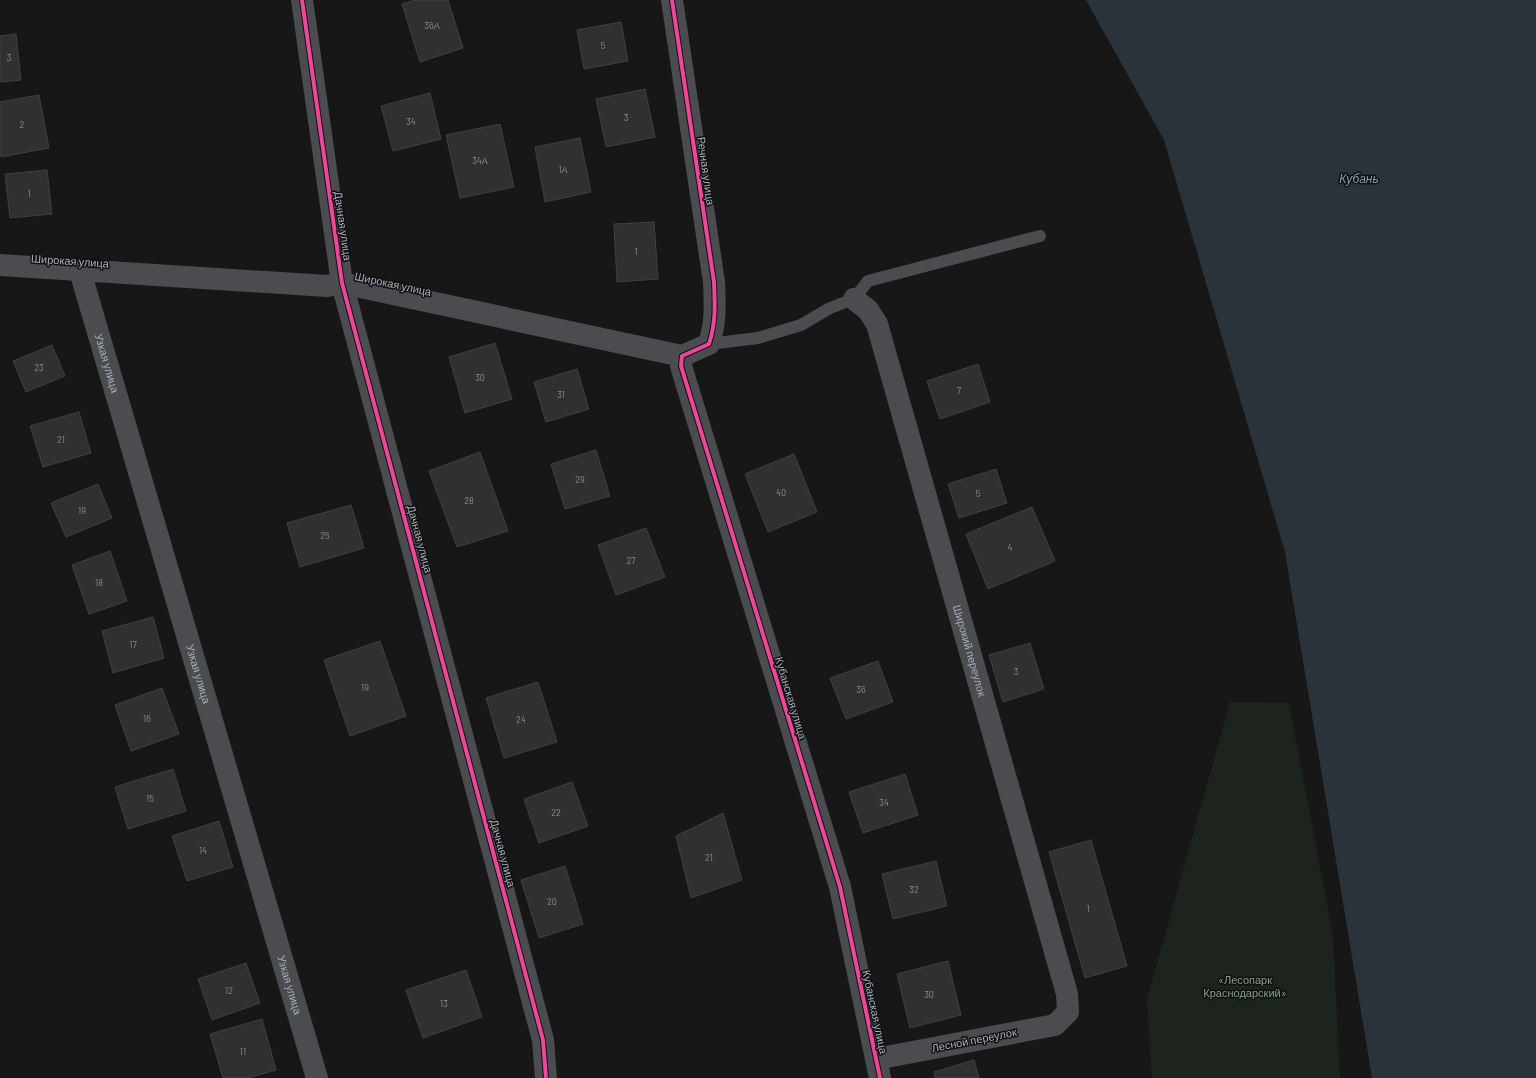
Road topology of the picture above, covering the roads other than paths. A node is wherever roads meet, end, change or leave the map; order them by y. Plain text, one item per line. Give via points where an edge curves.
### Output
1 (302, 0) edge
2 (672, 0) edge
3 (1040, 236) dead end
4 (0, 265) edge
5 (80, 271) junction
6 (342, 282) junction
7 (854, 299) junction
8 (709, 344) junction
9 (682, 356) junction
10 (1068, 1012) joint
11 (878, 1069) edge
12 (317, 1078) edge
13 (546, 1078) edge

1 - 6 street, Дачная улица
2 - 8 street, Речная улица via 714,282 714,329
3 - 7 lane via 868,281
4 - 5 street, Широкая улица
5 - 6 street, Широкая улица via 327,286
5 - 12 street, Узкая улица
6 - 9 street, Широкая улица
6 - 13 street, Дачная улица via 543,1040
7 - 8 lane via 830,308 801,325 758,338
7 - 10 street, Широкий переулок via 868,310 877,324 1067,994
8 - 9 street
9 - 11 street, Кубанская улица via 683,376 840,887
10 - 11 street, Лесной переулок via 1055,1025

